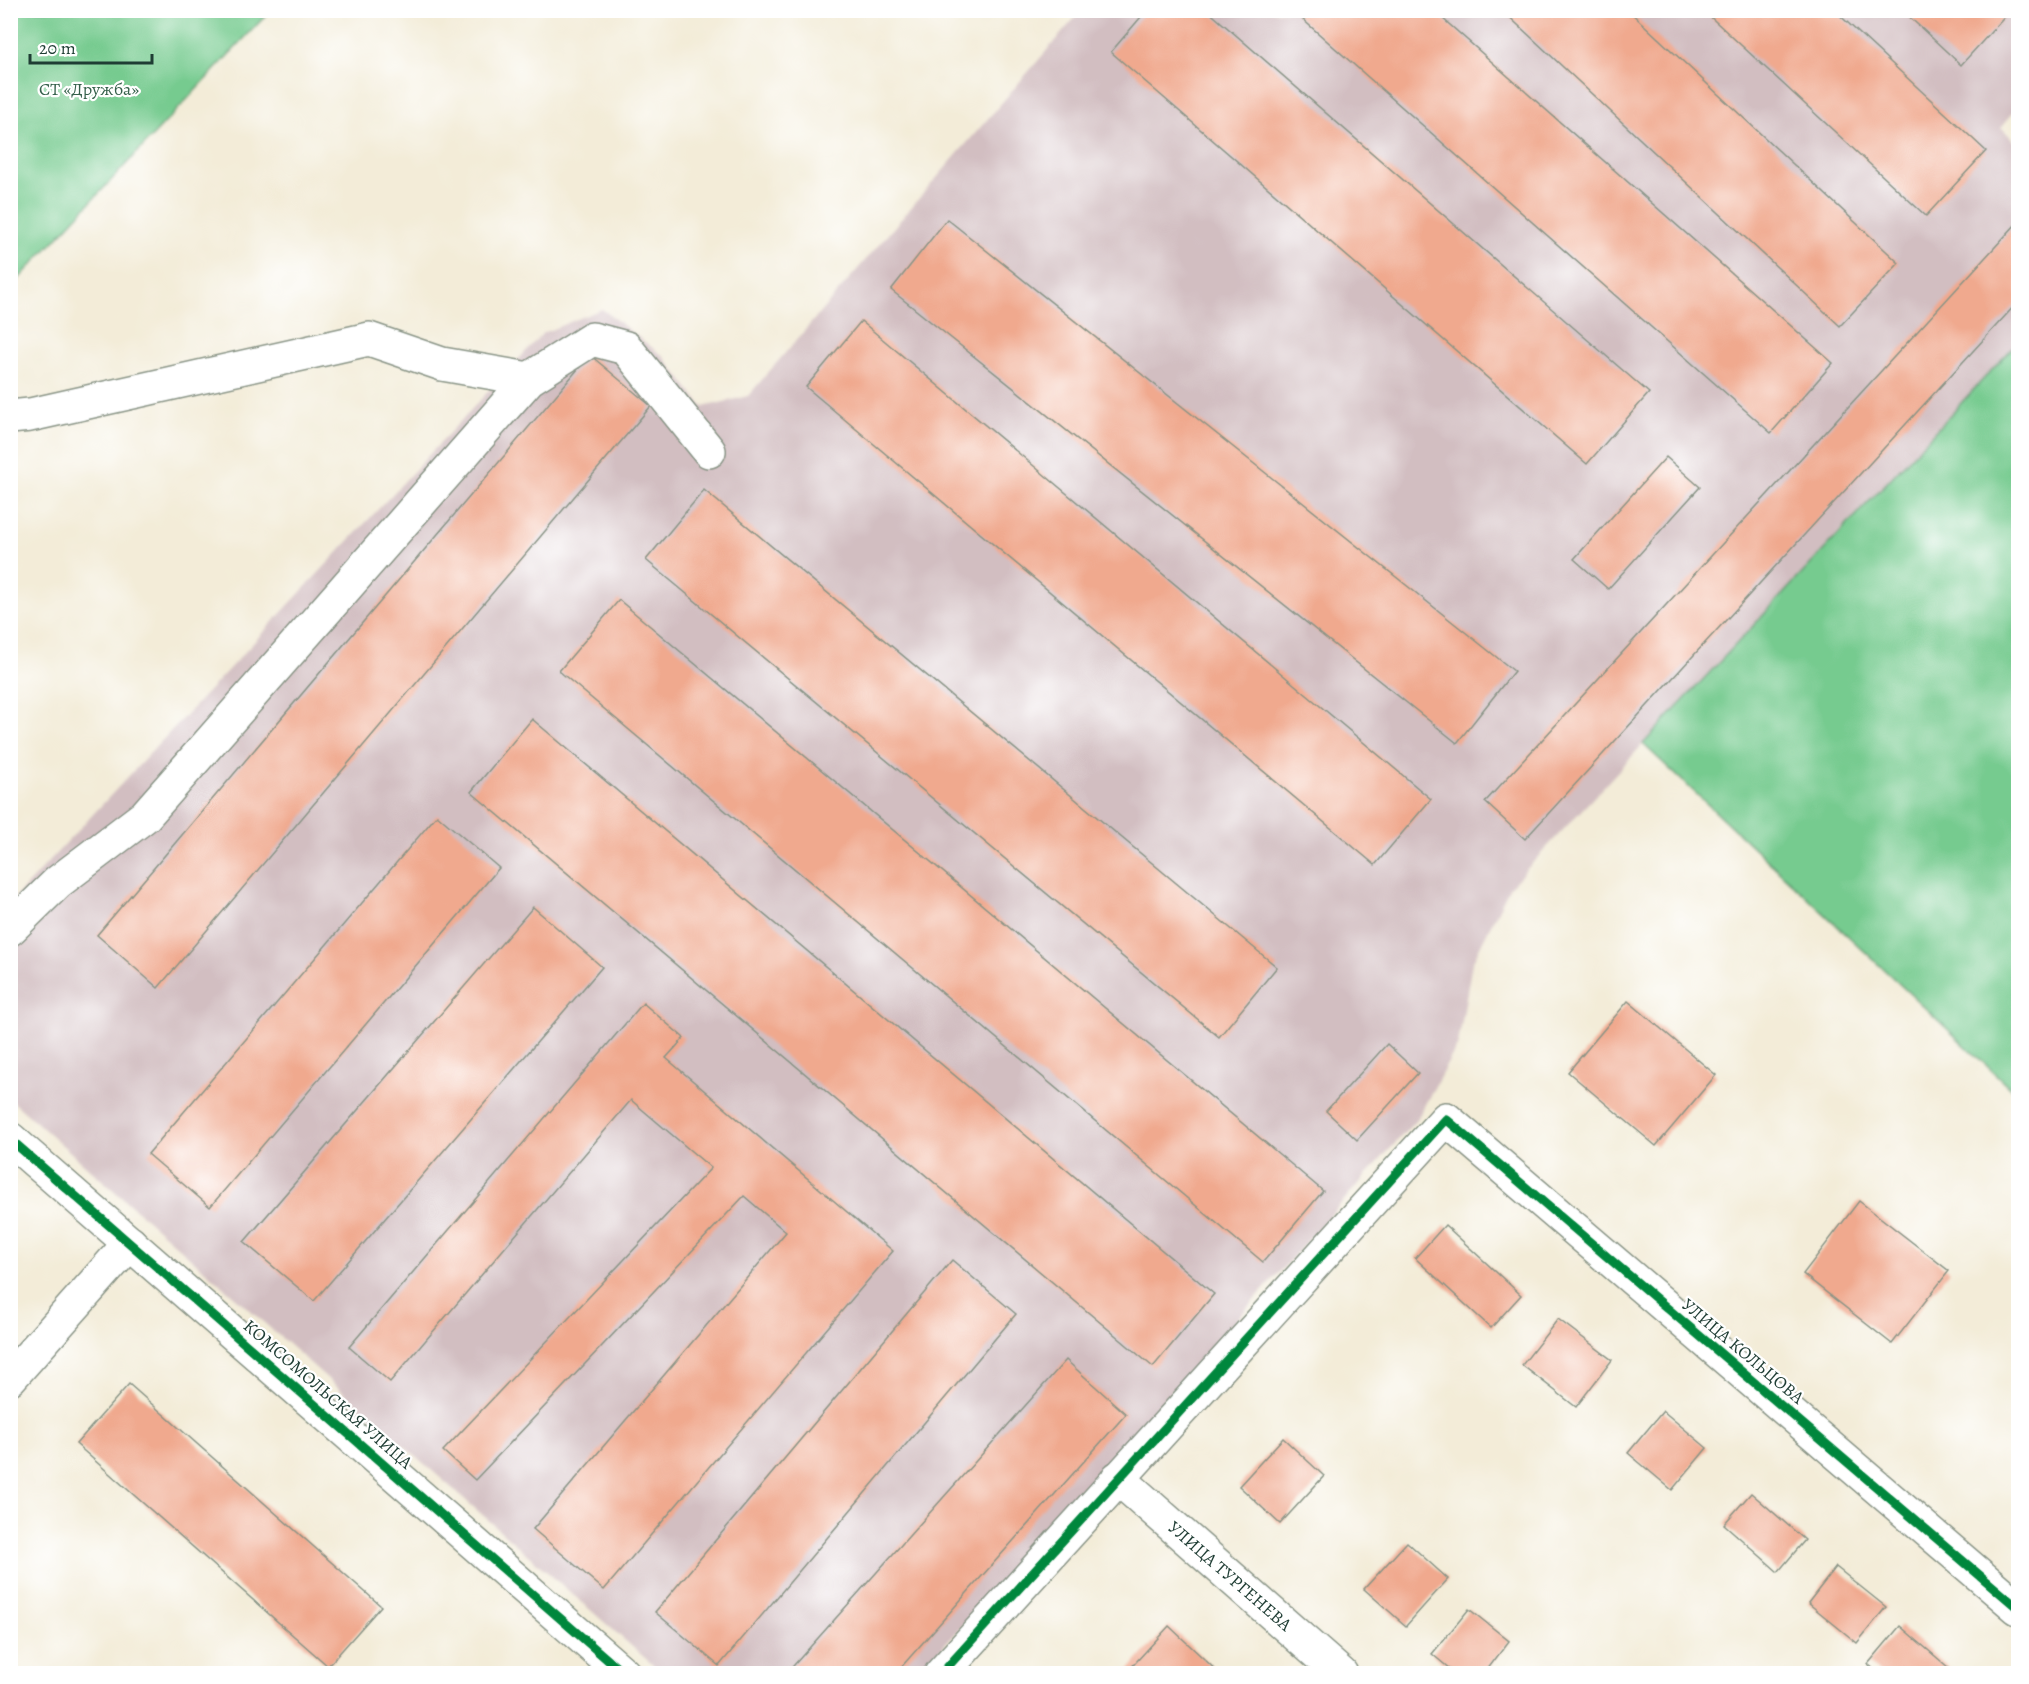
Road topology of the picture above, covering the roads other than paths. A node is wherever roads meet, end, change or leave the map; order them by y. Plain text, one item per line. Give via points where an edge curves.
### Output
1 (529, 379) junction
2 (10, 417) edge
3 (709, 452) dead end
4 (10, 929) edge
5 (10, 1139) edge
6 (130, 1243) junction
7 (10, 1378) edge
8 (1118, 1478) junction
9 (2019, 1608) edge
10 (624, 1674) edge
11 (941, 1674) edge
12 (1341, 1674) edge

1 - 2 street via 442,364 369,339
1 - 3 street via 592,339 626,348
1 - 4 street via 145,816 58,882
5 - 6 street, КОМСОМОЛЬСКАЯ УЛИЦА
6 - 7 street
6 - 10 street, КОМСОМОЛЬСКАЯ УЛИЦА
8 - 9 street, УЛИЦА КОЛЬЦОВА via 1446,1119
8 - 11 street
8 - 12 street, УЛИЦА ТУРГЕНЕВА

